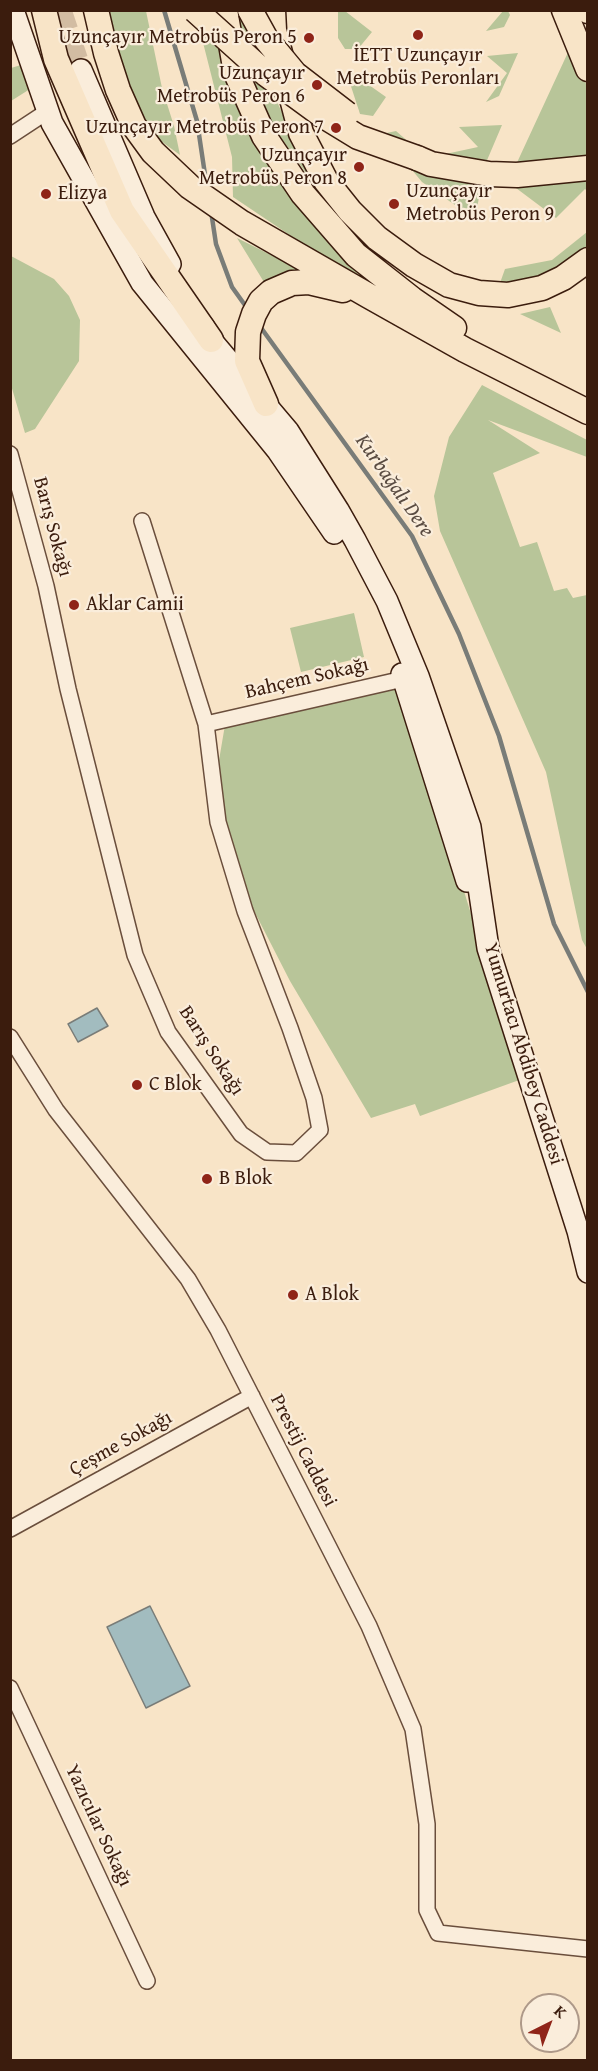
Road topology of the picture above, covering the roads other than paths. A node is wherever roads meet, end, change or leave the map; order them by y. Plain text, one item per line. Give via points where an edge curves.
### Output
1 (13, 10) edge
2 (44, 10) edge
3 (96, 10) edge
4 (195, 10) edge
5 (225, 10) edge
6 (250, 10) edge
7 (273, 10) edge
8 (564, 10) edge
9 (588, 69) edge
10 (81, 70) tunnel mouth
11 (48, 111) junction
12 (10, 136) edge
13 (417, 158) junction
14 (588, 168) edge
15 (588, 260) edge
16 (369, 296) junction
17 (211, 340) junction
18 (266, 404) junction
19 (588, 410) edge
20 (10, 454) edge
21 (17, 507) edge
22 (142, 521) dead end
23 (411, 677) junction
24 (206, 724) junction
25 (11, 1039) edge
26 (583, 1229) edge
27 (588, 1272) edge
28 (252, 1396) junction
29 (10, 1529) edge
30 (10, 1688) edge
31 (588, 1949) edge
32 (147, 1981) dead end

1 - 11 main road
2 - 17 highway via 56,59 122,212
3 - 16 highway via 118,90 134,126 153,152 190,187 242,223
4 - 13 highway, bridge via 266,74 322,116 358,136
5 - 19 highway via 236,73 264,136 303,194 356,255 453,327
6 - 13 highway, bridge via 266,39 295,74 347,114
7 - 15 highway via 274,30 302,133 326,181 377,238 449,285 478,294 508,295 542,288
8 - 9 highway
10 - 17 main road, Yumurtacı Abdibey Caddesi via 144,217
11 - 12 street
11 - 23 main road via 142,283 278,451 321,511 366,584
13 - 14 highway via 430,164 517,176
16 - 18 highway via 309,282 292,283 261,301 248,332 247,361
16 - 19 highway via 465,350
17 - 18 main road, Yumurtacı Abdibey Caddesi
18 - 23 main road, Yumurtacı Abdibey Caddesi via 288,431 355,540 387,601
20 - 21 street, Barış Sokağı
21 - 24 street, Barış Sokağı via 46,586 135,955 168,1032 241,1134 267,1152 296,1153 320,1131 314,1098 245,911 218,822
22 - 24 street
23 - 24 street, Bahçem Sokağı
23 - 26 main road, Yumurtacı Abdibey Caddesi via 470,827 488,948
25 - 28 street, Prestij Caddesi via 76,1138 188,1279
26 - 27 main road, Yumurtacı Abdibey Caddesi
28 - 29 street, Çeşme Sokağı
28 - 31 street, Prestij Caddesi via 369,1626 414,1729 427,1824 427,1910 438,1933
30 - 32 street, Yazıcılar Sokağı

